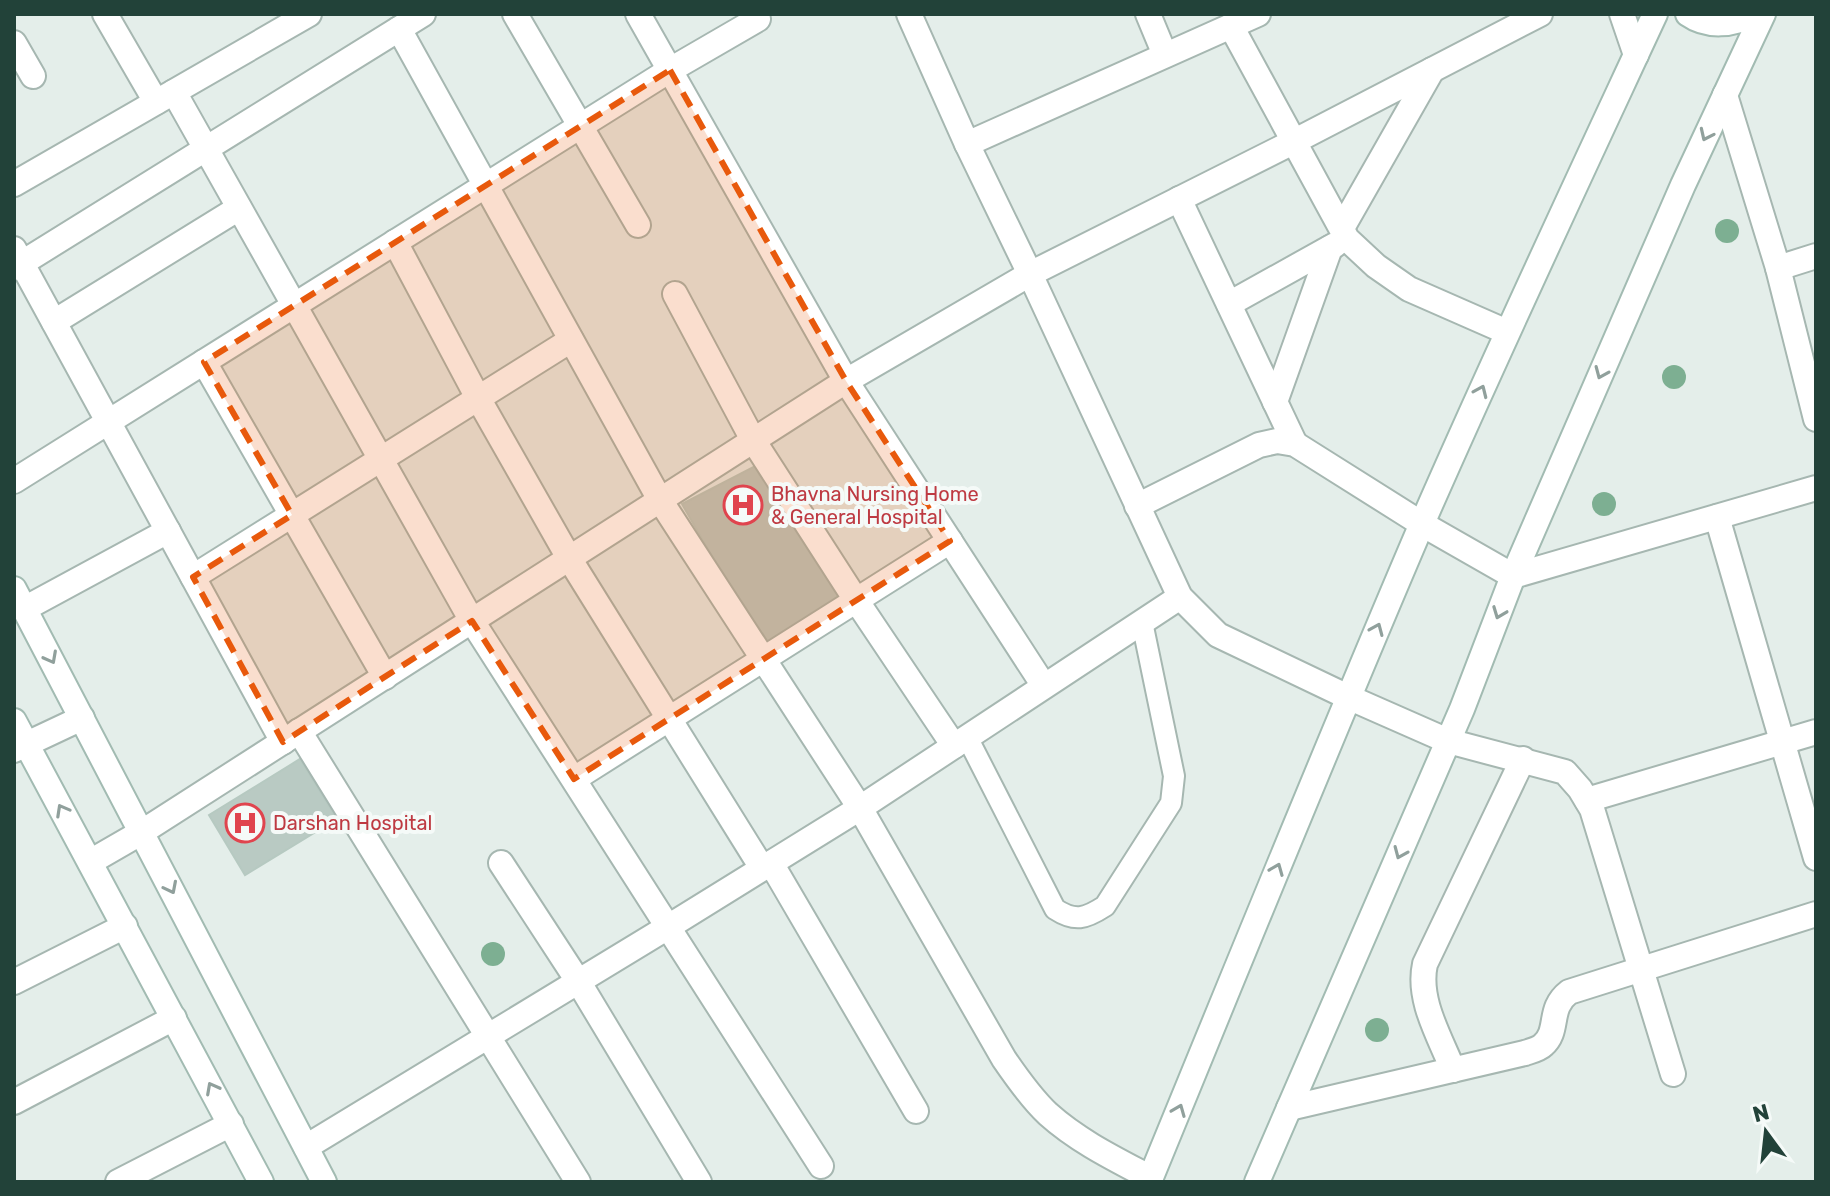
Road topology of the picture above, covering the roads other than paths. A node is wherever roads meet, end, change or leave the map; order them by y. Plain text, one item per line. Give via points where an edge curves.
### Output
1 (105, 14) edge
2 (309, 14) edge
3 (423, 14) edge
4 (515, 14) edge
5 (638, 14) edge
6 (909, 14) edge
7 (1148, 14) edge
8 (1258, 14) edge
9 (1540, 14) edge
10 (1622, 14) edge
11 (1655, 14) edge
12 (1688, 14) edge
13 (1754, 14) edge
14 (1763, 14) edge
15 (758, 19) dead end
16 (1231, 26) junction
17 (399, 29) junction
18 (14, 43) edge
19 (1165, 55) junction
20 (1636, 55) junction
21 (670, 70) junction
22 (1432, 70) junction
23 (33, 76) dead end
24 (1725, 95) junction
25 (165, 97) junction
26 (580, 126) junction
27 (1295, 141) junction
28 (967, 144) junction
29 (206, 149) junction
30 (14, 184) edge
31 (485, 185) junction
32 (1179, 199) junction
33 (239, 208) junction
34 (638, 225) dead end
35 (1340, 238) junction
36 (395, 242) junction
37 (1816, 256) edge
38 (16, 260) edge
39 (1778, 268) junction
40 (1030, 274) junction
41 (675, 294) dead end
42 (1229, 304) junction
43 (294, 305) junction
44 (54, 322) junction
45 (1507, 332) junction
46 (571, 340) junction
47 (204, 362) junction
48 (846, 381) junction
49 (478, 398) junction
50 (1275, 402) junction
51 (1816, 419) edge
52 (108, 422) junction
53 (753, 440) junction
54 (1295, 444) junction
55 (381, 459) junction
56 (14, 481) edge
57 (1814, 495) edge
58 (660, 500) junction
59 (1137, 506) junction
60 (292, 515) junction
61 (1717, 517) junction
62 (1422, 524) junction
63 (168, 531) junction
64 (950, 541) junction
65 (569, 558) junction
66 (1513, 576) junction
67 (193, 577) junction
68 (1180, 597) junction
69 (19, 599) edge
70 (856, 600) junction
71 (472, 621) junction
72 (1142, 622) junction
73 (764, 659) junction
74 (385, 677) junction
75 (1044, 686) junction
76 (1348, 697) junction
77 (82, 718) junction
78 (669, 719) junction
79 (14, 721) edge
80 (1816, 732) edge
81 (291, 737) junction
82 (1448, 741) junction
83 (960, 742) junction
84 (1782, 742) junction
85 (20, 747) edge
86 (1523, 759) junction
87 (574, 779) junction
88 (1587, 800) junction
89 (860, 808) junction
90 (142, 832) junction
91 (1816, 858) edge
92 (90, 862) junction
93 (501, 863) dead end
94 (766, 866) junction
95 (1816, 914) edge
96 (125, 926) junction
97 (668, 927) junction
98 (1641, 970) junction
99 (578, 981) junction
100 (14, 982) edge
101 (174, 1018) junction
102 (487, 1036) junction
103 (1453, 1070) junction
104 (1673, 1074) dead end
105 (14, 1102) edge
106 (1289, 1108) junction
107 (916, 1111) dead end
108 (231, 1124) junction
109 (306, 1147) junction
110 (821, 1166) dead end
111 (1150, 1180) edge
112 (118, 1182) edge
113 (261, 1182) edge
114 (324, 1182) edge
115 (578, 1182) edge
116 (699, 1182) edge
117 (1257, 1182) edge

1 - 25 street
2 - 25 street
3 - 17 street
4 - 26 street
5 - 21 street
6 - 28 street
7 - 19 street
8 - 16 street
9 - 22 street
10 - 20 street
11 - 20 street
12 - 13 street via 1713,24
14 - 24 street
15 - 21 street
16 - 19 street
16 - 27 street
17 - 29 street
17 - 31 street
18 - 23 street
19 - 28 street
20 - 45 street
21 - 26 street
21 - 48 street
22 - 27 street
22 - 35 street
24 - 39 street
24 -> 66 street
25 - 29 street
25 - 30 street
26 - 31 street
26 - 34 street
27 - 32 street
27 - 35 street
28 - 40 street
29 - 33 street
29 - 38 street
31 - 36 street
31 - 46 street
32 - 40 street
32 - 42 street
33 - 43 street
33 - 44 street
35 - 42 street
35 - 45 street via 1409,289
35 - 50 street
36 - 43 street
36 - 49 street
37 - 39 street
38 - 44 street
39 - 51 street
40 - 48 street
40 - 59 street
41 - 53 street
42 - 50 street
43 - 47 street
43 - 55 street
44 - 52 street
62 -> 45 street
46 - 49 street
46 - 58 street
47 - 52 street
47 - 60 street
48 - 53 street
48 - 64 street
49 - 55 street
49 - 65 street
50 - 54 street
52 - 56 street
52 - 63 street
53 - 58 street
53 - 70 street
54 - 59 street via 1259,445
54 - 62 street
55 - 60 street
55 - 71 street
57 - 61 street
58 - 65 street
58 - 73 street
59 - 68 street
60 - 67 street
60 - 74 street
61 - 66 street
61 - 84 street
62 - 66 street
76 -> 62 street
63 - 67 street
63 - 69 street
64 - 70 street
64 - 75 street
65 - 71 street
65 - 78 street
66 -> 82 street
67 - 81 street
68 - 72 street
68 - 76 street via 1218,635
69 -> 77 street
70 - 73 street
70 - 83 street
71 - 74 street
71 - 87 street
72 - 75 street
72 - 83 lane via 1174,776 1171,803 1105,906 1089,916 1068,918 1055,909
73 - 78 street
73 - 89 street
74 - 81 street
75 - 83 street
76 - 82 street
111 -> 76 street
77 - 85 street
77 - 90 street
78 - 87 street
78 - 94 street
79 - 85 street
80 - 84 street
81 - 90 street
81 - 102 street
82 - 86 street
82 -> 106 street
83 - 89 street
84 - 88 street
84 - 91 street
92 -> 85 street
86 - 88 street via 1565,772
86 - 103 street via 1422,975
87 - 97 street
88 - 98 street
89 - 94 street
89 - 111 street via 1021,1083 1079,1138
90 - 92 street
90 -> 109 street
92 - 96 street
93 - 99 street
94 - 97 street
94 - 107 street
95 - 98 street
96 - 100 street
96 - 101 street
97 - 99 street
97 - 110 street
98 - 103 street via 1569,992 1560,1000 1542,1047
98 - 104 street
99 - 102 street
99 - 116 street
101 - 105 street
108 -> 101 street
102 - 109 street
102 - 115 street
103 - 106 street
106 - 117 street
108 - 112 street
108 - 113 street
109 - 114 street

